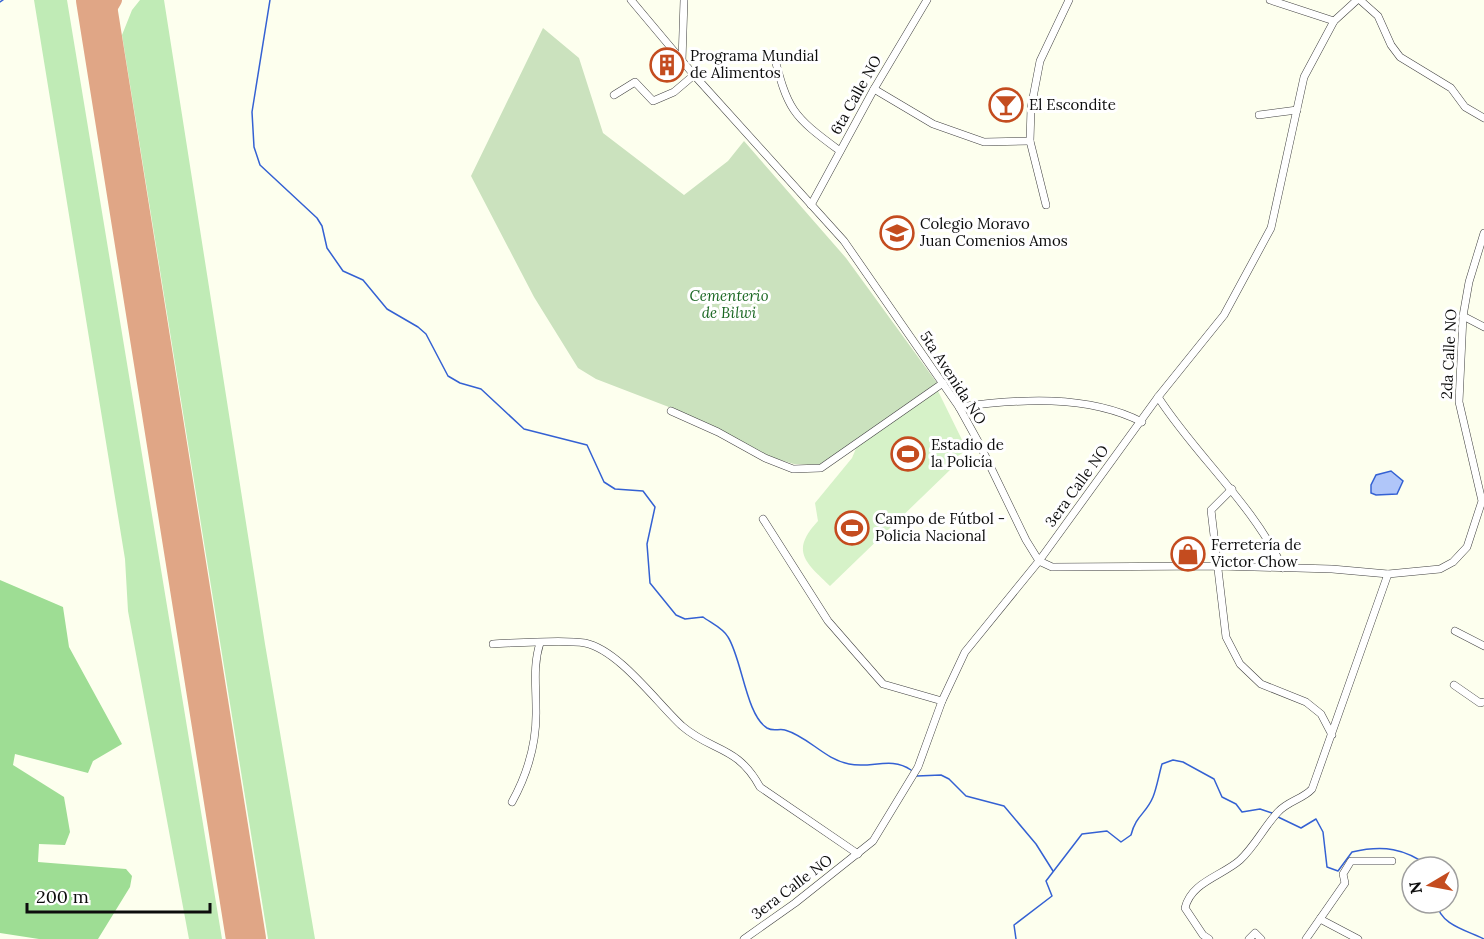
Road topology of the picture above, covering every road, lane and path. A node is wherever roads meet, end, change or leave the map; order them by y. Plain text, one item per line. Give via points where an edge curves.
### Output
1 (631, 0) edge
2 (684, 0) edge
3 (927, 0) edge
4 (1069, 0) edge
5 (1270, 0) edge
6 (1358, 0) edge
7 (1300, 4) edge
8 (1335, 21) junction
9 (773, 52) dead end
10 (682, 61) junction
11 (694, 75) junction
12 (873, 89) junction
13 (614, 95) dead end
14 (1297, 110) junction
15 (1259, 115) dead end
16 (1484, 118) edge
17 (1030, 141) junction
18 (840, 151) junction
19 (811, 205) junction
20 (1046, 205) dead end
21 (1484, 233) edge
22 (1463, 316) junction
23 (1484, 327) edge
24 (943, 383) junction
25 (1158, 397) junction
26 (959, 407) junction
27 (671, 411) dead end
28 (1142, 422) junction
29 (1232, 489) junction
30 (763, 519) dead end
31 (1039, 561) junction
32 (1218, 567) junction
33 (1283, 568) junction
34 (1388, 574) junction
35 (1455, 632) dead end
36 (540, 643) junction
37 (493, 644) dead end
38 (1484, 646) edge
39 (1454, 685) dead end
40 (942, 701) junction
41 (1484, 702) edge
42 (1332, 735) junction
43 (512, 802) dead end
44 (858, 854) junction
45 (1392, 861) dead end
46 (1320, 919) junction
47 (744, 939) edge
48 (1209, 939) edge
49 (1249, 939) edge
50 (1261, 939) edge
51 (1306, 939) edge
52 (1358, 939) edge

1 - 10 street, 5ta Avenida NO
2 - 10 street
3 - 12 street, 6ta Calle NO
4 - 17 street via 1040,61 1031,108
5 - 7 street
6 - 8 street, 3era Calle NO
6 - 16 street via 1378,16 1400,57 1451,88 1465,107
7 - 8 street
8 - 14 street, 3era Calle NO via 1304,77
9 - 18 street via 789,105 805,126
10 - 11 street, 5ta Avenida NO
11 - 13 street via 674,92 653,101 635,82
11 - 19 street, 5ta Avenida NO
12 - 17 street via 933,124 984,142
12 - 18 street, 6ta Calle NO
14 - 15 street
14 - 25 street, 3era Calle NO via 1271,228 1224,315
17 - 20 street
18 - 19 street, 6ta Calle NO
19 - 24 street, 5ta Avenida NO via 844,241
21 - 22 street, 2da Calle NO
22 - 23 street
22 - 34 street, 2da Calle NO via 1459,402 1482,501 1467,547 1453,562 1440,569
24 - 26 street, 5ta Avenida NO
24 - 27 street via 821,468 793,469
25 - 28 street, 3era Calle NO
25 - 29 street via 1182,434
26 - 28 street via 1023,400 1050,402 1103,408
26 - 31 street, 5ta Avenida NO
28 - 31 street, 3era Calle NO
29 - 32 street via 1211,510
29 - 33 street via 1268,536
30 - 40 street via 828,621 884,684
31 - 32 street via 1052,567
31 - 40 street, 3era Calle NO via 965,652
32 - 33 street
32 - 42 street via 1226,637 1240,664 1262,684 1306,702 1321,714
33 - 34 street
34 - 42 street
35 - 38 street
36 - 37 street
36 - 43 street via 535,666 531,758
36 - 44 street via 585,643 601,650 640,681 683,727 732,754 760,787
39 - 41 street
40 - 44 street, 3era Calle NO via 918,767 873,841
42 - 48 street via 1307,795 1278,812 1239,860 1195,890 1187,900 1185,908
44 - 47 street, 3era Calle NO
45 - 46 street via 1351,861 1343,874 1345,883
46 - 51 street
46 - 52 street
49 - 50 street via 1255,933

